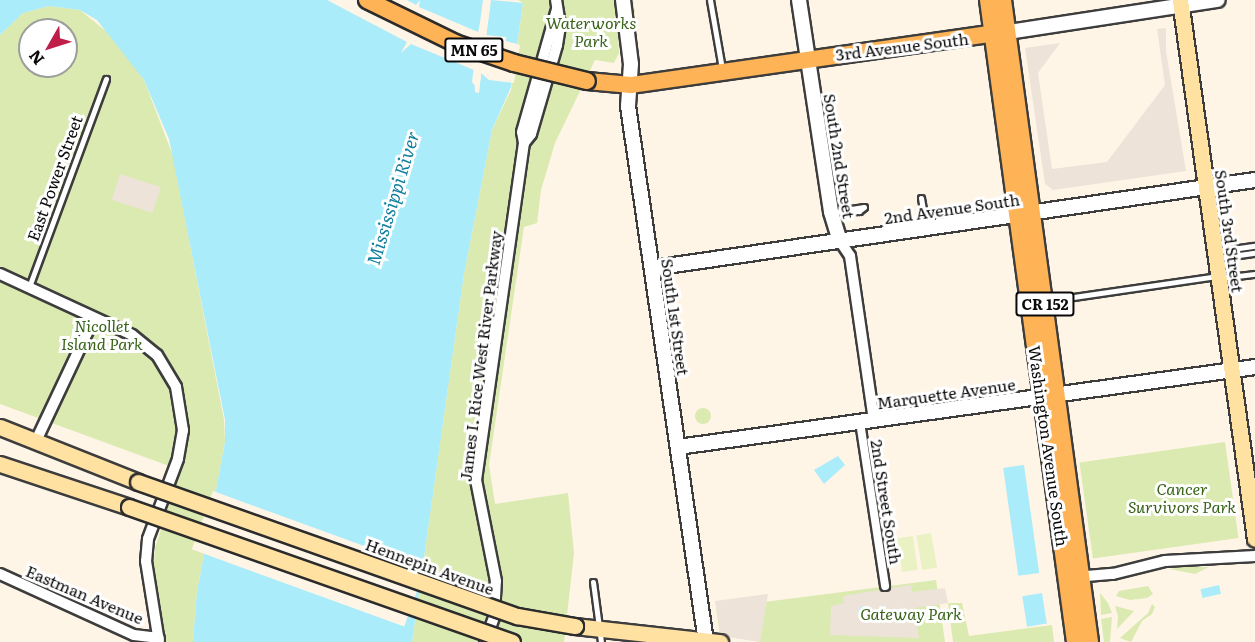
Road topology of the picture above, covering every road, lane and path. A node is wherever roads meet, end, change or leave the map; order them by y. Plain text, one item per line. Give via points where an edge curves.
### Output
1 (367, 0) edge
2 (623, 0) edge
3 (710, 0) edge
4 (799, 0) edge
5 (988, 0) edge
6 (1003, 0) edge
7 (1218, 0) edge
8 (1180, 2) edge
9 (557, 5) edge
10 (1000, 33) junction
11 (808, 58) junction
12 (722, 71) junction
13 (106, 79) dead end
14 (632, 85) junction
15 (1255, 180) edge
16 (1205, 187) junction
17 (921, 198) dead end
18 (846, 210) dead end
19 (831, 212) junction
20 (1026, 215) junction
21 (926, 227) junction
22 (840, 241) junction
23 (1255, 246) edge
24 (1255, 253) edge
25 (1215, 255) junction
26 (653, 268) junction
27 (0, 274) edge
28 (1255, 274) edge
29 (1218, 277) junction
30 (28, 287) junction
31 (1045, 301) junction
32 (94, 318) junction
33 (1255, 367) edge
34 (1231, 371) junction
35 (1050, 395) junction
36 (867, 421) junction
37 (0, 427) edge
38 (35, 443) junction
39 (678, 447) junction
40 (0, 464) edge
41 (1255, 539) edge
42 (1255, 556) edge
43 (0, 574) edge
44 (1073, 577) junction
45 (593, 582) dead end
46 (885, 586) dead end
47 (600, 635) edge
48 (159, 640) edge
49 (710, 641) edge
50 (485, 642) edge
51 (512, 642) edge
52 (1075, 642) edge
53 (1090, 642) edge

1 - 14 main road, 3rd Avenue South / MN 65, bridge via 467,47 587,81
2 - 14 street, South 1st Street
3 - 12 lane
4 - 11 street, South 2nd Street
5 - 10 main road, Washington Avenue South / CR 152
6 - 10 main road, Washington Avenue South / CR 152
7 - 8 street, 3rd Avenue South
8 - 10 street, 3rd Avenue South
8 - 16 main road, South 3rd Street
9 - 50 street, James I. Rice West River Parkway via 557,45 531,134 524,143 476,480 496,581 494,617
10 - 11 main road, 3rd Avenue South / MN 65
10 - 20 main road, Washington Avenue South / CR 152
11 - 12 main road, 3rd Avenue South / MN 65
11 - 19 street, South 2nd Street
12 - 14 main road, 3rd Avenue South / MN 65
13 - 30 lane, East Power Street
14 - 26 street, South 1st Street via 628,106
15 - 16 street, 2nd Avenue South
16 - 20 street, 2nd Avenue South
16 - 25 main road, South 3rd Street
17 - 21 lane
18 - 19 lane
19 - 22 street, South 2nd Street
20 - 21 street, 2nd Avenue South
20 - 31 main road, Washington Avenue South / CR 152
20 - 35 main road, Washington Avenue South / CR 152
21 - 22 street, 2nd Avenue South
22 - 26 street, 2nd Avenue South
22 - 36 street, South 2nd Street via 850,256
23 - 25 lane
24 - 25 lane
25 - 29 main road, South 3rd Street
26 - 39 street, South 1st Street
27 - 30 street
28 - 29 lane
29 - 31 lane
29 - 34 main road, South 3rd Street
30 - 32 street
31 - 35 main road, Washington Avenue South / CR 152
32 - 38 street
32 - 48 street via 132,335 163,363 176,387 183,430 178,459 148,539 147,584
33 - 34 street, Marquette Avenue
34 - 35 street, Marquette Avenue
34 - 41 main road, South 3rd Street
35 - 36 street, Marquette Avenue
35 - 44 main road, Washington Avenue South / CR 152
36 - 39 street, Marquette Avenue
36 - 46 street, 2nd Street South
37 - 38 main road, Hennepin Avenue
38 - 47 main road, Hennepin Avenue, bridge via 517,616
39 - 49 street, South 1st Street
40 - 51 main road, bridge
42 - 44 street via 1165,561 1120,573
43 - 48 street, Eastman Avenue via 134,635
44 - 52 main road, Washington Avenue South / CR 152
44 - 53 main road, Washington Avenue South / CR 152
45 - 47 lane
47 - 49 main road, Hennepin Avenue

